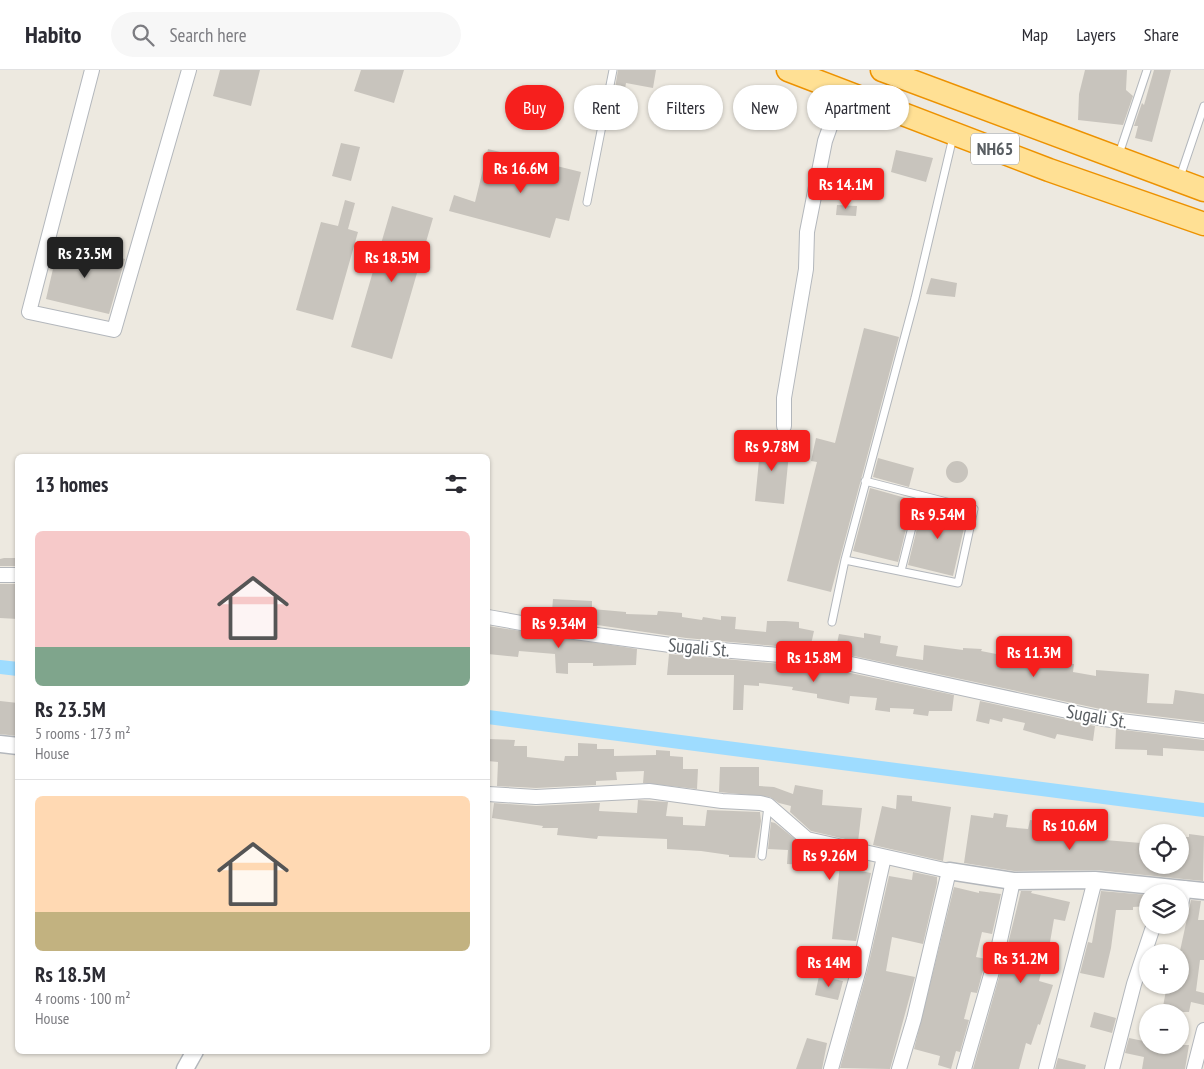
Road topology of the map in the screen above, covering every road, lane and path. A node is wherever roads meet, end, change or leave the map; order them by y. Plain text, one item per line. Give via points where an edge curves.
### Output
1 (92, 70) edge
2 (189, 70) edge
3 (613, 70) edge
4 (788, 70) edge
5 (882, 70) edge
6 (1147, 70) edge
7 (827, 85) edge
8 (1204, 106) edge
9 (909, 117) edge
10 (829, 130) edge
11 (954, 134) junction
12 (1117, 159) junction
13 (1179, 181) junction
14 (1204, 190) edge
15 (587, 202) dead end
16 (1204, 224) edge
17 (784, 426) dead end
18 (865, 482) junction
19 (920, 495) junction
20 (846, 560) junction
21 (901, 571) junction
22 (0, 574) edge
23 (15, 575) edge
24 (490, 617) edge
25 (832, 622) dead end
26 (1204, 730) edge
27 (0, 744) edge
28 (15, 746) edge
29 (490, 794) edge
30 (768, 805) junction
31 (762, 856) dead end
32 (884, 857) junction
33 (949, 871) junction
34 (1095, 880) junction
35 (1013, 881) junction
36 (1140, 884) edge
37 (1189, 889) edge
38 (1204, 891) edge
39 (1151, 934) edge
40 (1204, 1030) edge
41 (193, 1054) edge
42 (185, 1069) edge
43 (831, 1069) edge
44 (899, 1069) edge
45 (964, 1069) edge
46 (1046, 1069) edge
47 (1112, 1069) edge
48 (1194, 1069) edge

1 - 2 street via 29,312 114,330
3 - 15 lane
4 - 7 highway, NH65
5 - 12 highway, NH65
6 - 12 lane
8 - 13 lane
9 - 11 highway, NH65
10 - 17 street via 807,232 806,269 784,398
11 - 16 highway, NH65
11 - 18 lane via 915,298
12 - 13 highway, NH65
13 - 14 highway, NH65
18 - 19 lane
18 - 20 lane
19 - 21 lane
19 - 21 lane via 974,509 958,583
20 - 21 lane
20 - 25 lane
22 - 23 street
24 - 26 street, Sugali St. via 685,647 828,658 1104,719
27 - 28 street
29 - 30 street via 536,797 649,791
30 - 31 lane
30 - 32 street via 806,839
32 - 33 street
32 - 43 street via 859,969
33 - 35 street
33 - 44 street
34 - 35 street
34 - 36 street
34 - 46 street
35 - 45 street via 997,954
37 - 38 street
39 - 47 street
40 - 48 street
41 - 42 street

